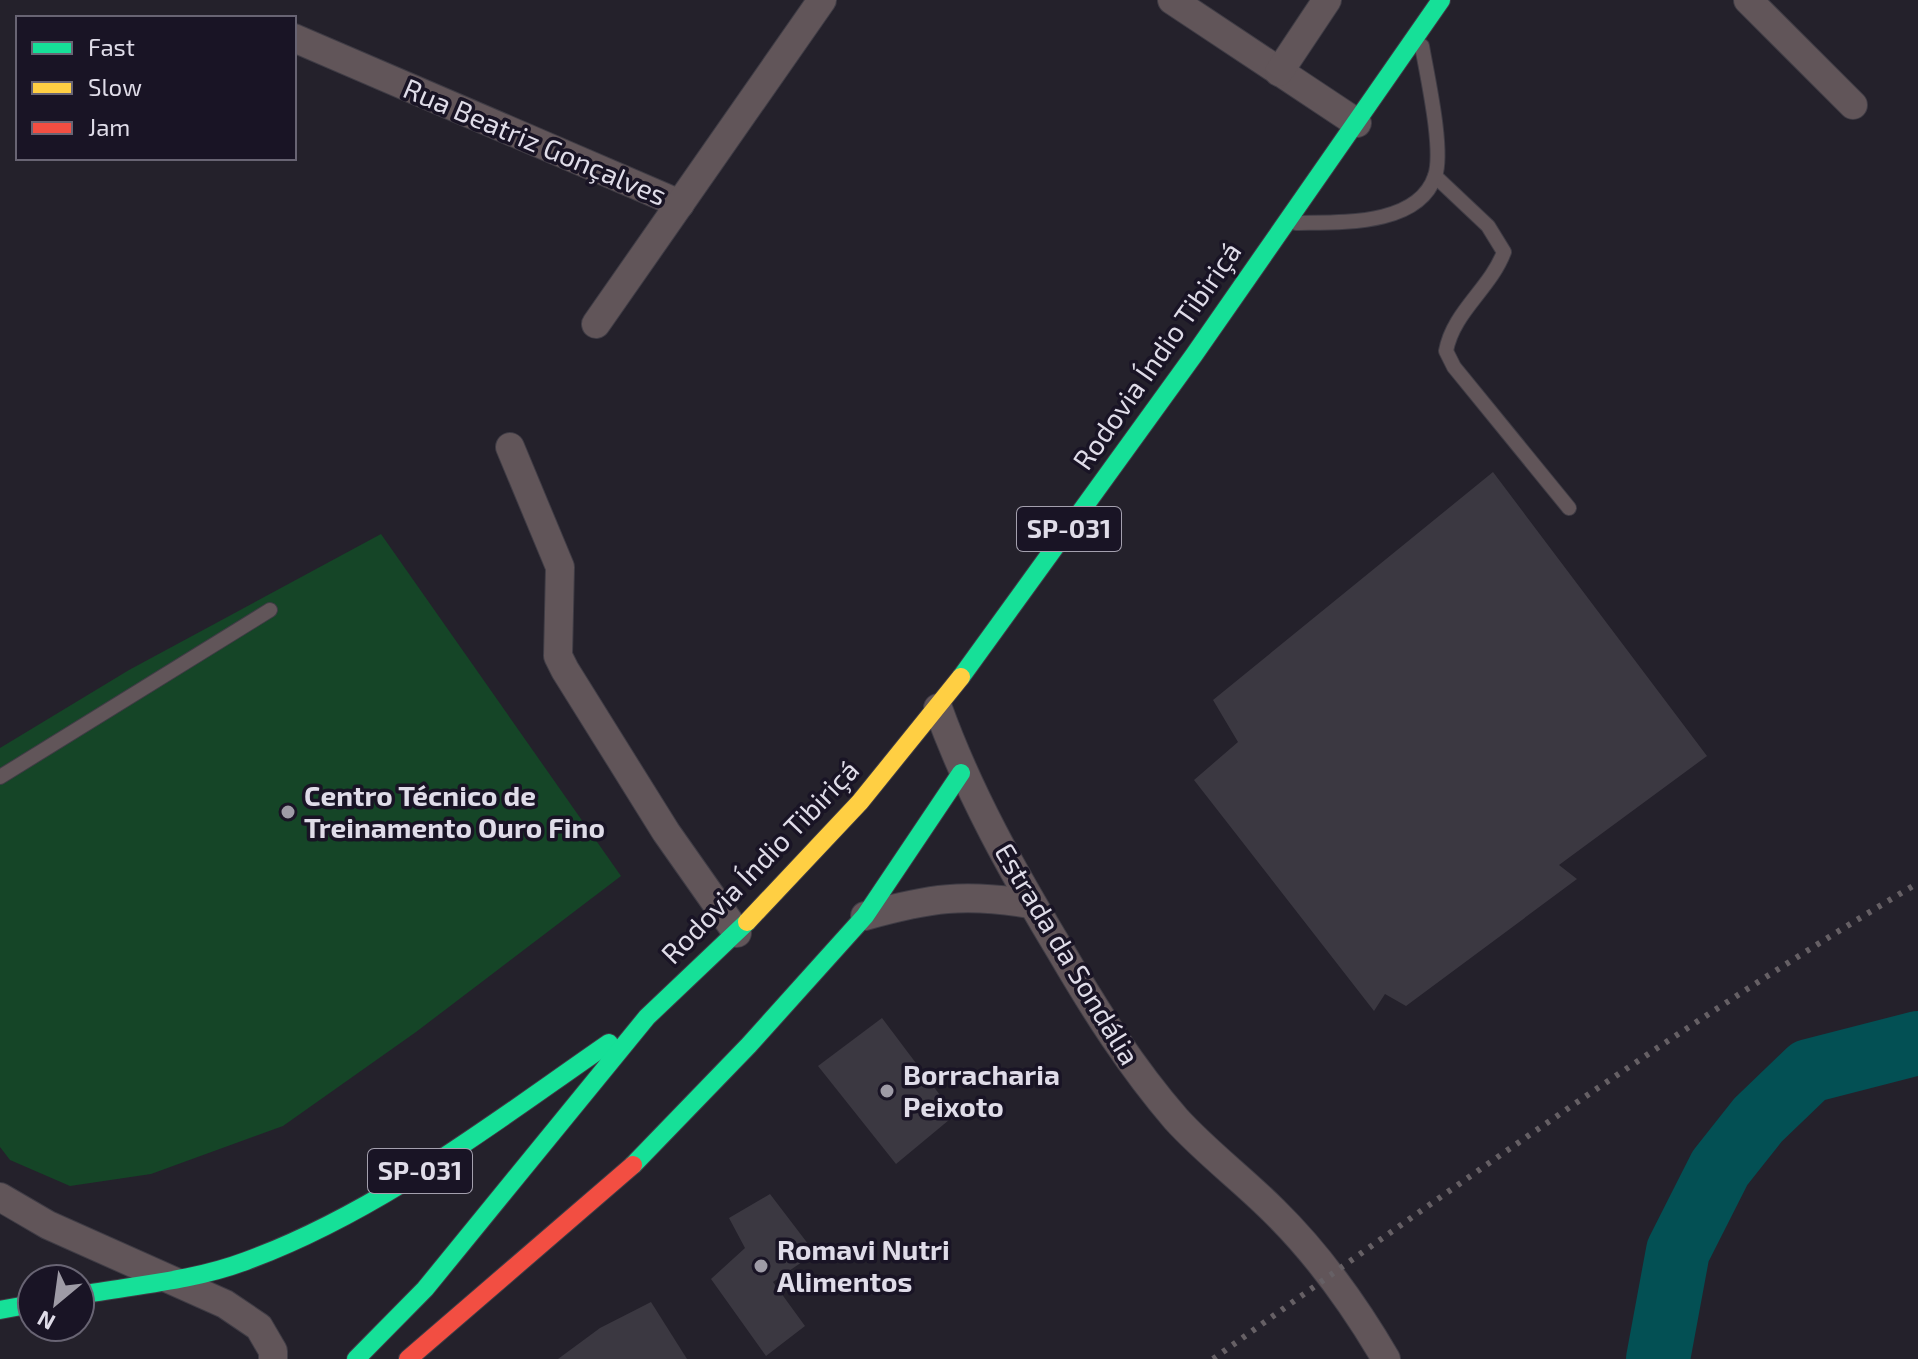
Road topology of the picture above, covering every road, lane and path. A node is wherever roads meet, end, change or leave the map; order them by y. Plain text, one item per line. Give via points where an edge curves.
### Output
1 (822, 0) edge
2 (1172, 0) edge
3 (1327, 0) edge
4 (1441, 0) edge
5 (1748, 0) edge
6 (1420, 31) junction
7 (296, 39) edge
8 (1279, 72) junction
9 (1853, 105) dead end
10 (1357, 123) junction
11 (1435, 176) junction
12 (680, 204) junction
13 (1283, 224) junction
14 (596, 324) dead end
15 (510, 447) dead end
16 (1569, 508) dead end
17 (270, 610) dead end
18 (938, 708) junction
19 (961, 773) junction
20 (0, 777) edge
21 (1031, 904) junction
22 (865, 916) junction
23 (737, 933) junction
24 (647, 1017) junction
25 (0, 1197) edge
26 (171, 1278) junction
27 (96, 1292) edge
28 (273, 1359) edge
29 (356, 1359) edge
30 (408, 1359) edge
31 (1386, 1359) edge

1 - 12 street, Rua Beatriz Gonçalves
2 - 8 street
3 - 8 street
4 - 6 main road, Rodovia Índio Tibiriçá / SP-031
5 - 9 street
6 - 10 main road, Rodovia Índio Tibiriçá / SP-031
6 - 11 lane via 1435,128
7 - 12 street, Rua Beatriz Gonçalves
8 - 10 street
10 - 13 main road, Rodovia Índio Tibiriçá / SP-031
11 - 13 lane via 1408,207 1382,216
11 - 16 lane via 1488,226 1504,252 1458,320 1446,351
12 - 14 street
13 - 18 main road, Rodovia Índio Tibiriçá / SP-031
15 - 23 street via 560,567 558,656 666,832
17 - 20 lane
18 - 19 street, Estrada da Sondália
18 - 23 main road, Rodovia Índio Tibiriçá / SP-031 via 860,802
19 - 21 street, Estrada da Sondália
19 - 22 main road
21 - 22 street via 953,897
21 - 31 street, Estrada da Sondália via 1113,1040 1178,1120 1275,1212 1320,1263
22 - 30 main road via 629,1169
23 - 24 main road, Rodovia Índio Tibiriçá / SP-031
24 - 26 main road, Rodovia Índio Tibiriçá / SP-031 via 325,1229 243,1262
24 - 29 main road, Rodovia Índio Tibiriçá / SP-031 via 425,1289
25 - 26 street via 48,1225
26 - 27 main road, Rodovia Índio Tibiriçá / SP-031
26 - 28 street via 259,1327

